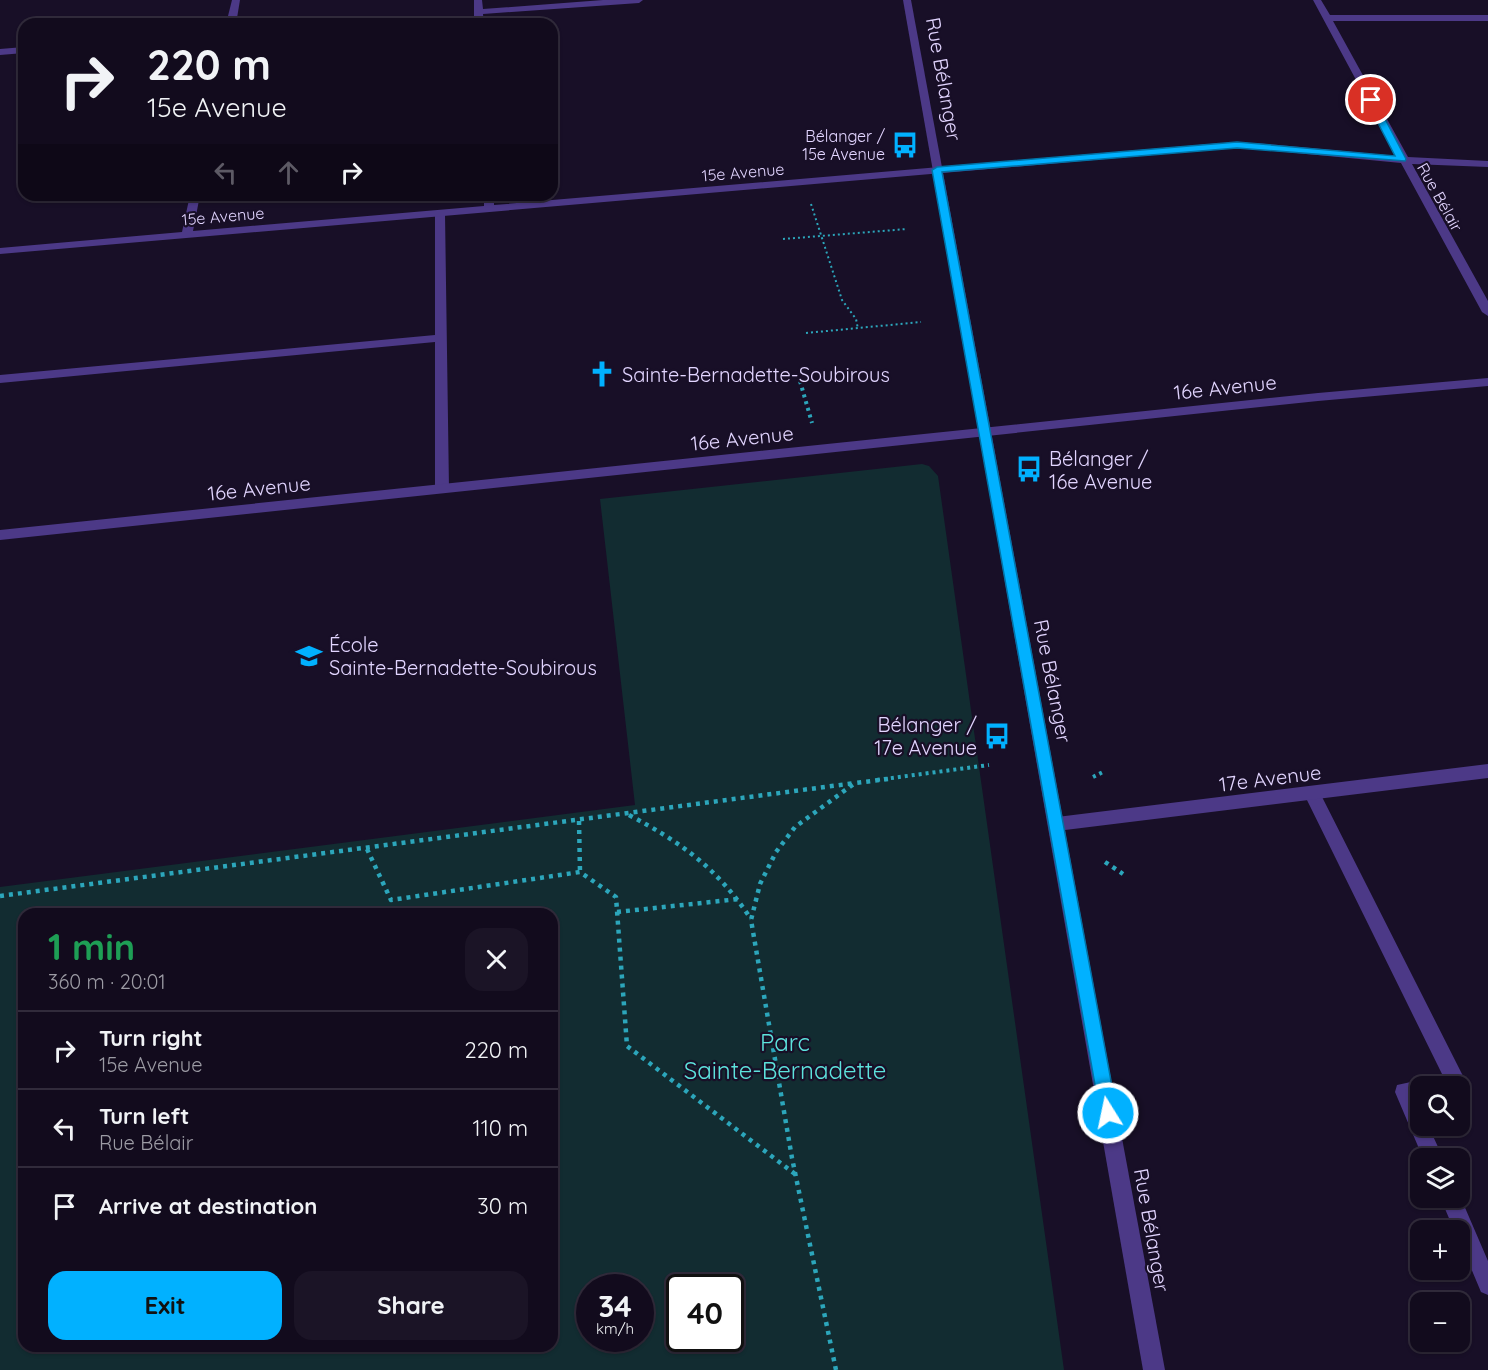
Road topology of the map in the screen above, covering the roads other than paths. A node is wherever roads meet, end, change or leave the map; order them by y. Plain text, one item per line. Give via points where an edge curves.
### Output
1 (236, 0) edge
2 (478, 0) edge
3 (639, 0) edge
4 (907, 0) edge
5 (1317, 0) edge
6 (479, 12) junction
7 (232, 18) edge
8 (479, 18) edge
9 (1327, 18) junction
10 (1488, 18) edge
11 (18, 50) edge
12 (0, 52) edge
13 (1402, 159) junction
14 (1488, 164) edge
15 (937, 170) junction
16 (194, 201) edge
17 (489, 201) edge
18 (489, 210) junction
19 (440, 214) junction
20 (187, 235) junction
21 (0, 251) edge
22 (1488, 312) edge
23 (441, 338) junction
24 (0, 380) edge
25 (1488, 382) edge
26 (984, 432) junction
27 (442, 489) junction
28 (0, 535) edge
29 (1488, 771) edge
30 (1312, 794) junction
31 (1057, 824) junction
32 (1453, 1076) edge
33 (1410, 1091) edge
34 (1410, 1106) edge
35 (1455, 1208) edge
36 (1488, 1285) edge
37 (1154, 1370) edge

1 - 7 street
2 - 6 street
3 - 6 street
4 - 15 street, Rue Bélanger
5 - 9 street, Rue Bélair
6 - 8 street
9 - 10 street
9 - 13 street, Rue Bélair
11 - 12 street
13 - 14 street, 15e Avenue
13 - 15 street, 15e Avenue via 1237,145
13 - 22 street, Rue Bélair
15 - 18 street, 15e Avenue
15 - 26 street, Rue Bélanger
16 - 20 street
17 - 18 street
18 - 19 street, 15e Avenue
19 - 20 street, 15e Avenue
19 - 23 street
20 - 21 street, 15e Avenue
23 - 24 street
23 - 27 street
25 - 26 street, 16e Avenue
26 - 27 street, 16e Avenue
26 - 31 street, Rue Bélanger
27 - 28 street, 16e Avenue
29 - 30 street, 17e Avenue
30 - 31 street, 17e Avenue
30 - 32 street
31 - 37 street, Rue Bélanger
33 - 34 street via 1404,1092
35 - 36 street

